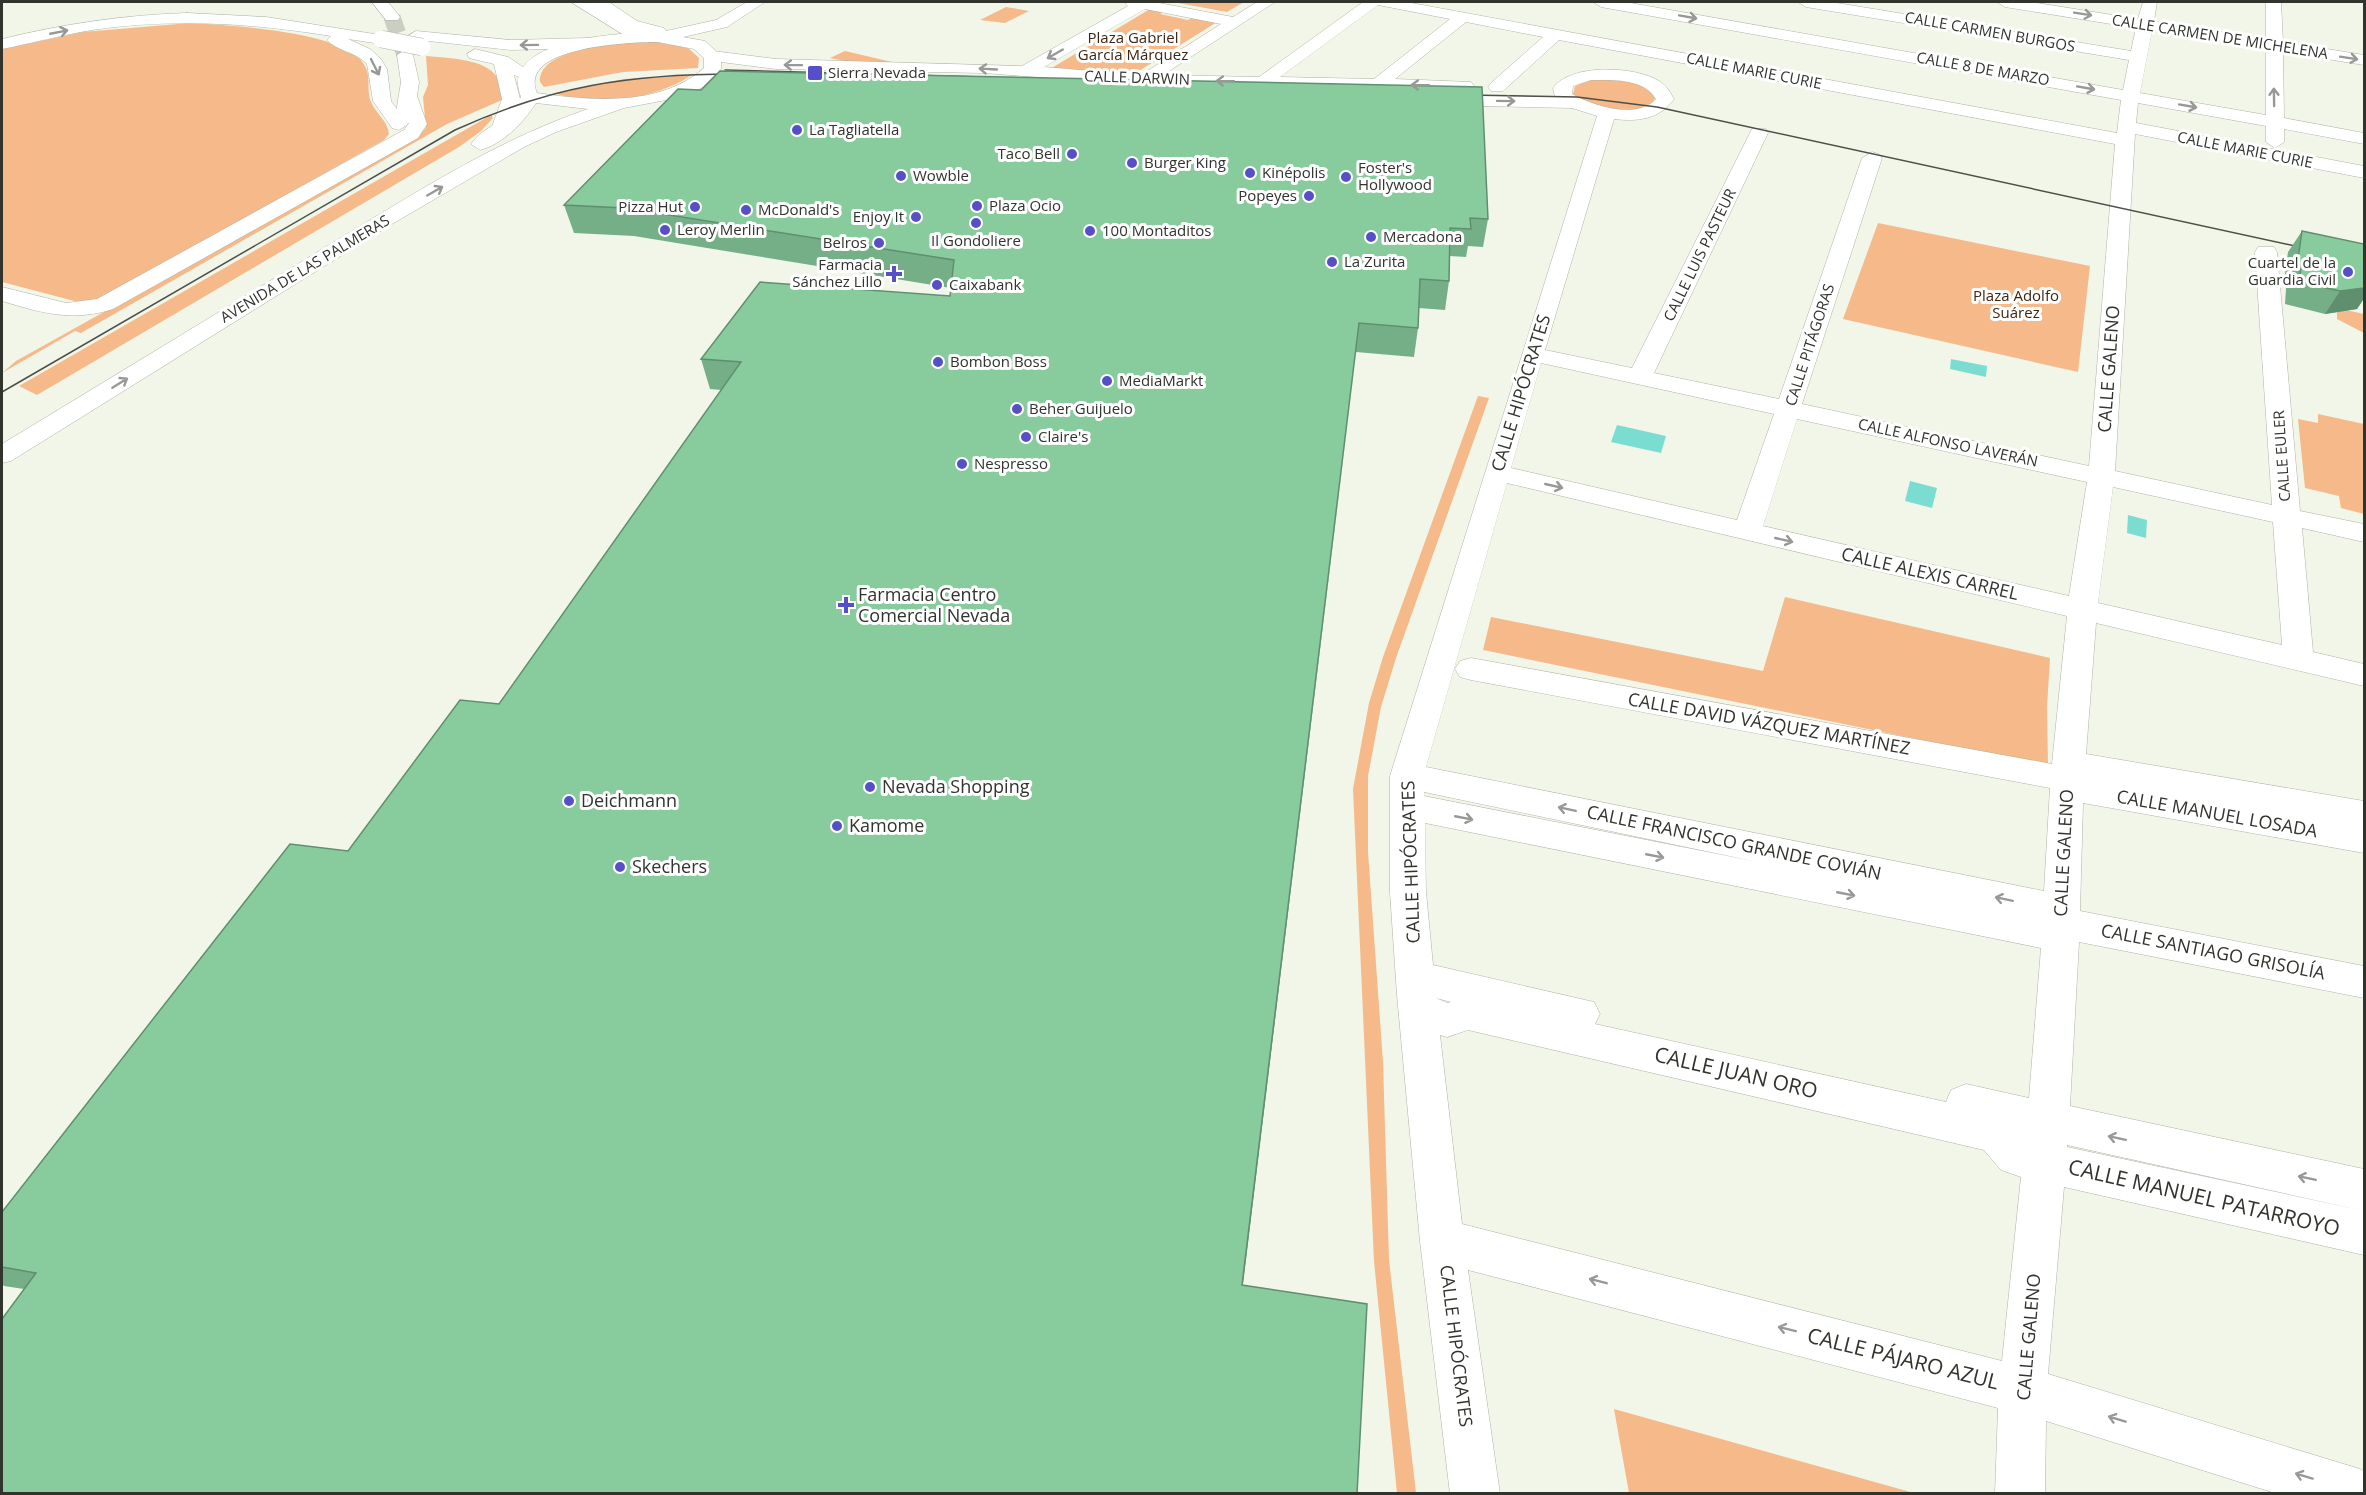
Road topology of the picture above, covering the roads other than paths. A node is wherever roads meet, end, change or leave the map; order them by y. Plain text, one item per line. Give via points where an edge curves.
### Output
1 (172, 2) edge
2 (379, 2) edge
3 (398, 2) edge
4 (579, 2) edge
5 (598, 2) edge
6 (757, 2) edge
7 (774, 2) edge
8 (1267, 2) edge
9 (1372, 2) edge
10 (1383, 2) edge
11 (1601, 2) edge
12 (1806, 2) edge
13 (2005, 2) edge
14 (2150, 2) edge
15 (2274, 2) edge
16 (1137, 3) edge
17 (1630, 4) edge
18 (1868, 7) edge
19 (1464, 16) junction
20 (1236, 22) junction
21 (614, 25) junction
22 (2146, 25) junction
23 (309, 29) junction
24 (693, 31) junction
25 (1556, 34) junction
26 (380, 35) junction
27 (638, 37) junction
28 (658, 37) junction
29 (419, 41) junction
30 (593, 42) junction
31 (2, 44) edge
32 (1624, 46) junction
33 (2273, 46) junction
34 (1865, 48) junction
35 (405, 54) tunnel mouth
36 (711, 54) junction
37 (2139, 57) junction
38 (2364, 60) edge
39 (502, 61) junction
40 (1025, 71) junction
41 (526, 75) junction
42 (1623, 76) junction
43 (1858, 77) junction
44 (1144, 80) junction
45 (1263, 82) junction
46 (720, 84) edge
47 (1379, 84) junction
48 (692, 85) junction
49 (1497, 87) junction
50 (1011, 88) edge
51 (1567, 95) junction
52 (2130, 96) junction
53 (408, 97) junction
54 (530, 97) junction
55 (619, 104) junction
56 (1606, 113) junction
57 (2275, 122) junction
58 (399, 124) junction
59 (499, 132) junction
60 (1759, 133) dead end
61 (2125, 134) junction
62 (2364, 138) edge
63 (388, 147) junction
64 (2275, 156) junction
65 (1872, 158) dead end
66 (2364, 172) edge
67 (2266, 252) dead end
68 (2, 294) edge
69 (1532, 354) junction
70 (1640, 377) junction
71 (60, 408) junction
72 (1790, 409) junction
73 (11, 433) edge
74 (2, 455) edge
75 (1497, 473) junction
76 (2100, 476) junction
77 (2287, 516) junction
78 (1747, 531) junction
79 (2364, 533) edge
80 (2082, 610) junction
81 (2298, 660) junction
82 (1471, 669) dead end
83 (2364, 675) edge
84 (2068, 777) junction
85 (1407, 791) junction
86 (2364, 814) edge
87 (2364, 839) edge
88 (2061, 923) junction
89 (2364, 981) edge
90 (1417, 995) junction
91 (2046, 1143) junction
92 (2364, 1190) edge
93 (2364, 1233) edge
94 (1442, 1241) junction
95 (2023, 1390) junction
96 (1475, 1494) edge
97 (2020, 1494) edge
98 (2360, 1494) edge

1 - 26 main road
2 - 3 main road via 392,17
4 - 21 main road
5 - 24 main road via 638,29
6 - 24 main road via 733,19
7 - 36 main road
8 - 20 main road
9 - 45 main road
10 - 19 main road, CALLE MARIE CURIE
11 - 17 main road, CALLE 8 DE MARZO
12 - 18 main road, CALLE CARMEN BURGOS
13 -> 22 main road, CALLE CARMEN DE MICHELENA
14 - 22 main road, CALLE GALENO
15 - 33 main road
16 - 20 main road
16 -> 40 main road
17 - 32 main road
17 -> 34 main road, CALLE 8 DE MARZO
18 - 34 main road
18 - 37 main road, CALLE CARMEN BURGOS
19 - 25 main road, CALLE MARIE CURIE
19 - 47 main road
20 - 44 main road
21 - 27 main road
21 - 30 main road via 612,35
22 - 33 main road, CALLE CARMEN DE MICHELENA
22 - 37 main road, CALLE GALENO
23 - 26 main road
31 -> 23 main road via 96,25 172,18 253,20
23 -> 58 main road via 367,54 378,70 381,100
24 - 28 main road
25 - 32 main road, CALLE MARIE CURIE
25 - 49 main road
26 - 29 main road, bridge
27 - 28 main road
27 - 30 main road
28 - 36 main road, CALLE DARWIN via 699,45
30 -> 29 main road via 511,45
29 - 39 main road
30 - 41 main road via 543,59
32 - 42 main road via 1619,72
32 - 43 main road, CALLE MARIE CURIE
33 -> 38 main road, CALLE CARMEN DE MICHELENA
57 -> 33 main road
34 - 43 main road
34 -> 52 main road, CALLE 8 DE MARZO
35 - 53 main road
40 -> 36 main road, CALLE DARWIN via 776,64
36 - 48 main road via 712,69
37 - 52 main road, CALLE GALENO
39 - 41 main road
39 - 59 main road via 511,99
40 - 44 main road, CALLE DARWIN
41 - 54 main road
42 - 51 main road via 1584,77 1567,82
42 - 56 main road via 1650,84 1665,99 1652,111
43 - 61 main road, CALLE MARIE CURIE
45 -> 44 main road, CALLE DARWIN
45 - 47 main road, CALLE DARWIN
46 - 48 main road
49 -> 47 main road, CALLE DARWIN
48 - 55 main road via 657,98
49 - 51 main road, CALLE DARWIN
50 -> 51 main road, CALLE DARWIN via 1109,93
51 - 56 main road
52 -> 57 main road, CALLE 8 DE MARZO
52 - 61 main road, CALLE GALENO
53 - 58 main road via 405,118
53 - 63 main road via 418,117 417,128
54 - 55 main road via 575,105
54 - 59 main road, AVENIDA DE LAS PALMERAS via 524,110
71 -> 55 main road, AVENIDA DE LAS PALMERAS via 517,143
56 - 69 main road, CALLE HIPÓCRATES
57 - 62 main road, CALLE 8 DE MARZO
57 - 64 main road
58 - 63 main road via 400,134
59 - 71 main road, AVENIDA DE LAS PALMERAS
60 - 70 main road, CALLE LUIS PASTEUR
61 - 64 main road, CALLE MARIE CURIE
61 - 76 main road, CALLE GALENO
63 - 68 main road via 88,311 68,312
64 - 66 main road, CALLE MARIE CURIE
65 - 72 main road, CALLE PITÁGORAS
67 - 77 main road, CALLE EULER
69 - 70 main road, CALLE ALFONSO LAVERÁN
69 - 75 main road, CALLE HIPÓCRATES
70 - 72 main road, CALLE ALFONSO LAVERÁN
71 - 73 main road, AVENIDA DE LAS PALMERAS
72 - 76 main road, CALLE ALFONSO LAVERÁN
72 - 78 main road, CALLE PITÁGORAS
73 - 74 main road, AVENIDA DE LAS PALMERAS
75 -> 78 main road, CALLE ALEXIS CARREL
75 - 85 main road, CALLE HIPÓCRATES
76 - 77 main road, CALLE ALFONSO LAVERÁN
76 - 80 main road, CALLE GALENO
77 - 79 main road, CALLE ALFONSO LAVERÁN
77 - 81 main road, CALLE EULER
78 -> 80 main road, CALLE ALEXIS CARREL
80 - 81 main road, CALLE ALEXIS CARREL
80 - 84 main road, CALLE GALENO
81 - 83 main road, CALLE ALEXIS CARREL
82 - 84 main road, CALLE DAVID VÁZQUEZ MARTÍNEZ
84 - 86 main road, CALLE MANUEL LOSADA
84 - 87 main road, CALLE MANUEL LOSADA
84 - 88 main road, CALLE GALENO
85 - 88 main road, CALLE FRANCISCO GRANDE COVIÁN
85 - 90 main road, CALLE HIPÓCRATES via 1408,892
88 - 89 main road, CALLE SANTIAGO GRISOLÍA
88 - 91 main road, CALLE GALENO
90 - 91 main road, CALLE JUAN ORO via 1447,1020 1468,1013 1997,1133 2016,1156
90 - 94 main road, CALLE HIPÓCRATES
92 -> 91 main road, CALLE MANUEL PATARROYO
91 - 93 main road, CALLE MANUEL PATARROYO
91 - 95 main road, CALLE GALENO
95 -> 94 main road, CALLE PÁJARO AZUL
94 - 96 main road, CALLE HIPÓCRATES
95 - 97 main road, CALLE GALENO
98 -> 95 main road, CALLE PÁJARO AZUL

